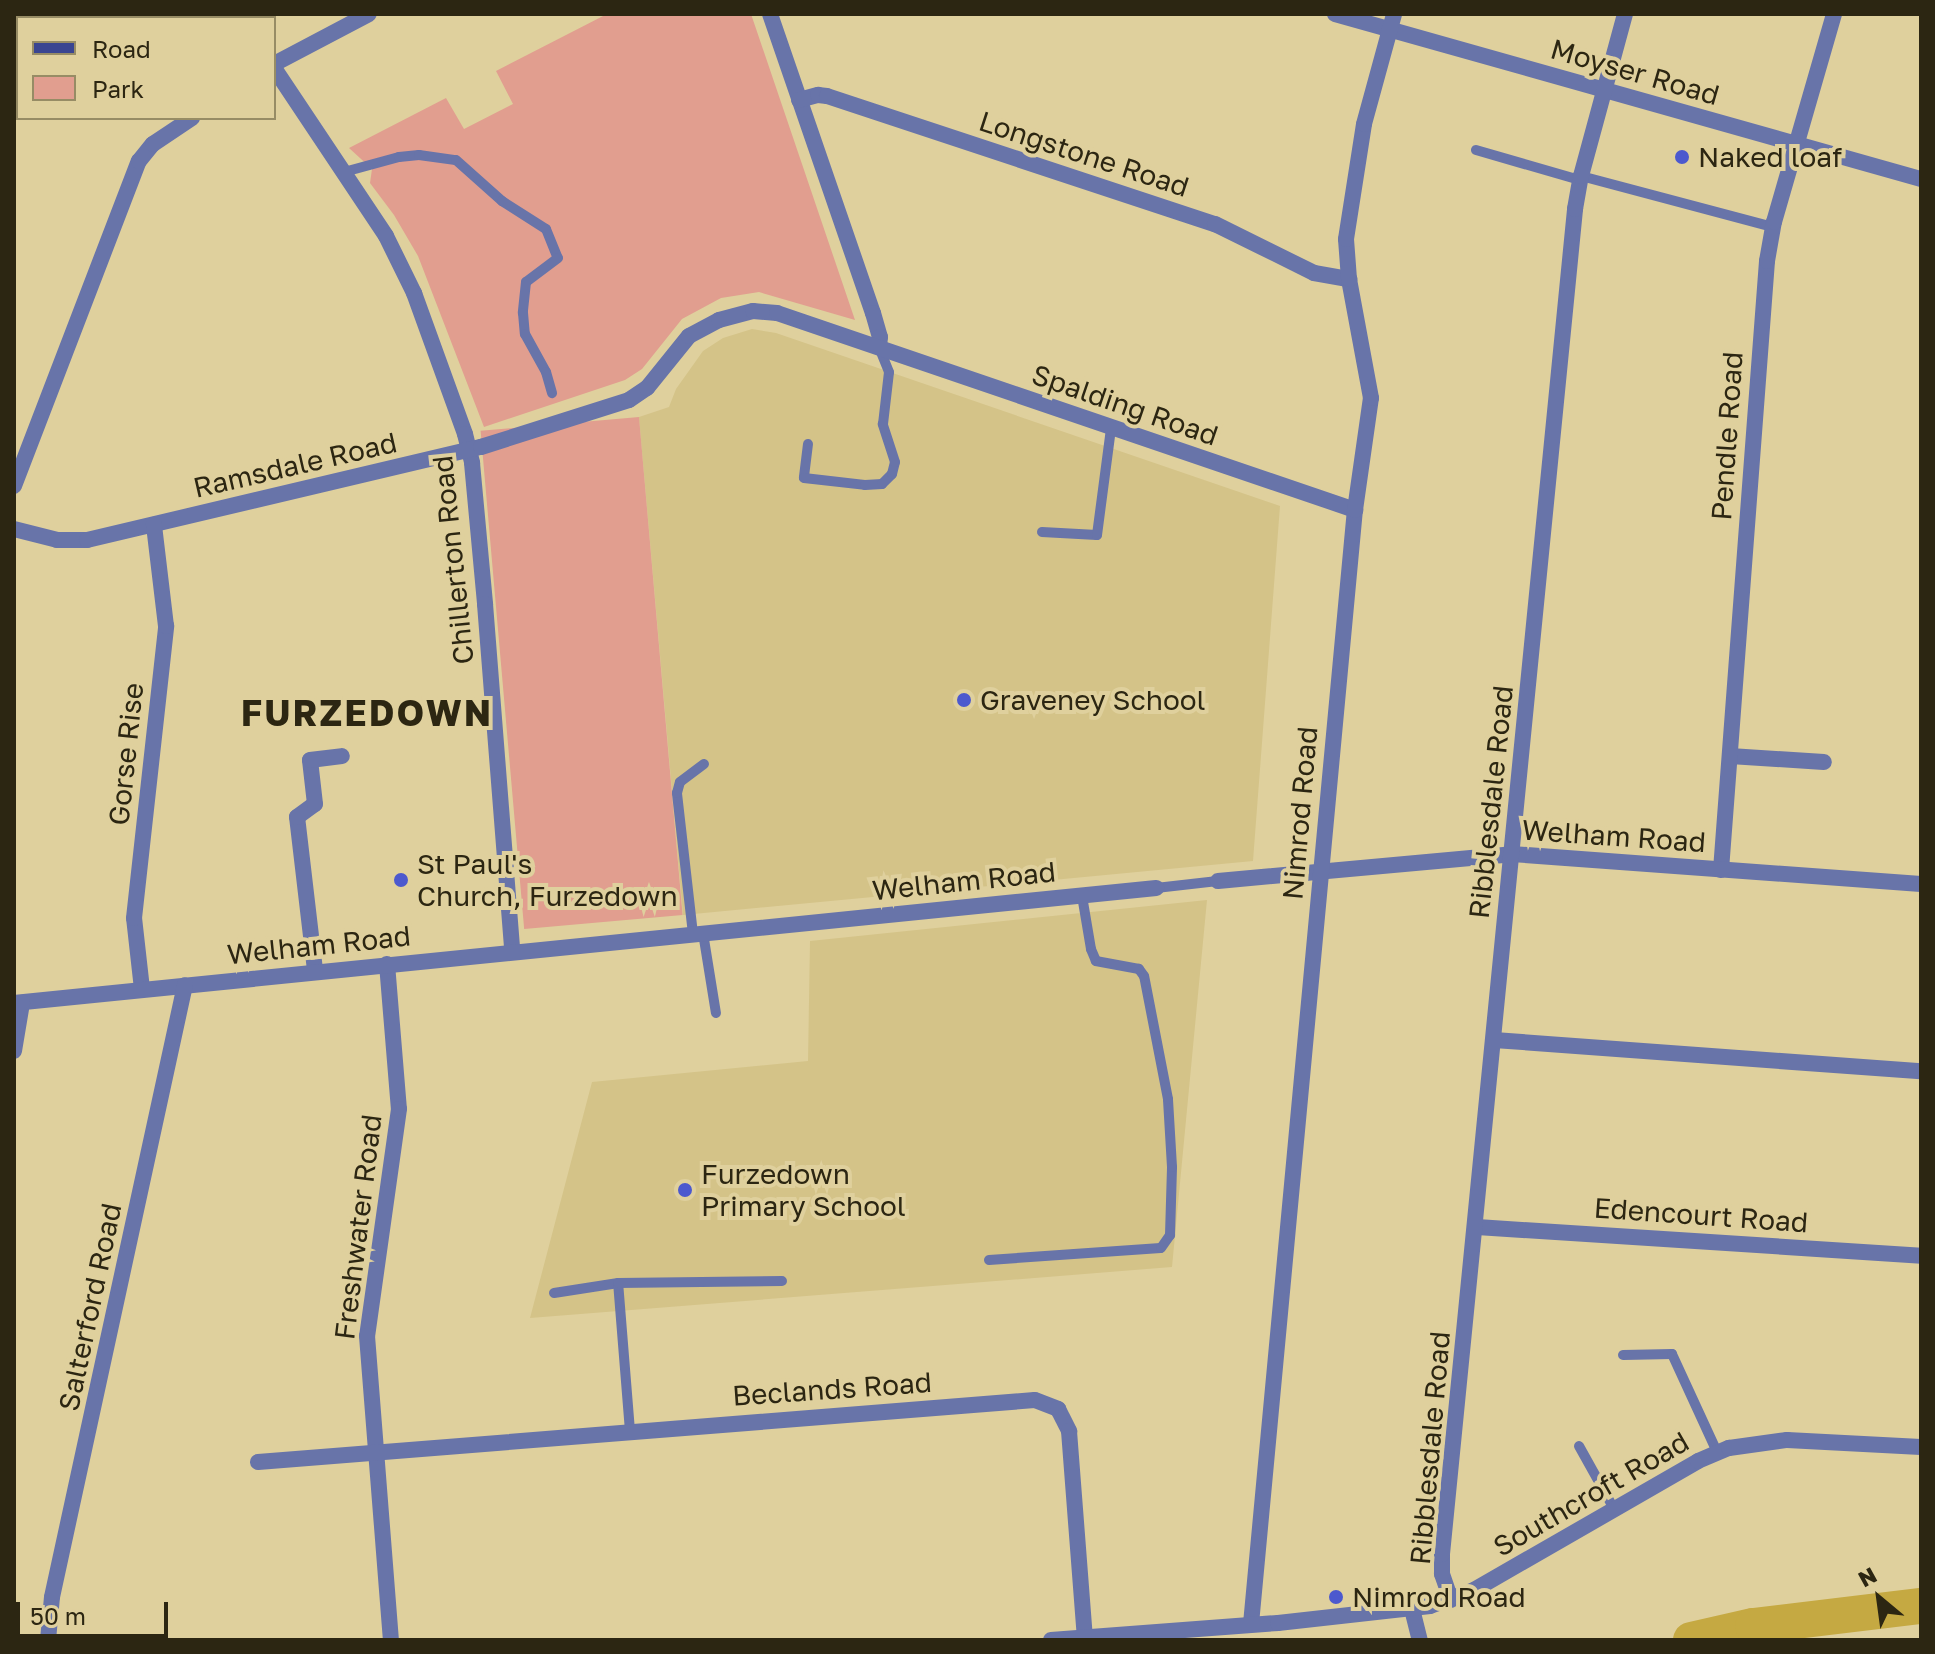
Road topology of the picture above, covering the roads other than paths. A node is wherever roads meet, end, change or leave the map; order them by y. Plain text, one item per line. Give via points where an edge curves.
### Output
1 (369, 14) edge
2 (770, 14) edge
3 (1335, 14) edge
4 (1625, 14) edge
5 (1834, 14) edge
6 (1392, 22) edge
7 (276, 65) edge
8 (276, 69) edge
9 (1605, 90) junction
10 (799, 100) junction
11 (189, 120) edge
12 (1796, 145) junction
13 (1476, 150) dead end
14 (344, 172) junction
15 (1580, 178) junction
16 (1921, 179) edge
17 (1773, 227) junction
18 (1349, 279) junction
19 (879, 347) junction
20 (552, 393) dead end
21 (1111, 428) junction
22 (808, 444) dead end
23 (469, 450) junction
24 (14, 486) edge
25 (1355, 510) junction
26 (154, 525) junction
27 (14, 529) edge
28 (1042, 532) dead end
29 (342, 756) dead end
30 (1730, 756) junction
31 (1824, 762) dead end
32 (704, 764) dead end
33 (1512, 854) junction
34 (1721, 870) junction
35 (1320, 871) junction
36 (1218, 881) joint
37 (1921, 884) edge
38 (1156, 888) joint
39 (1082, 896) junction
40 (698, 934) junction
41 (512, 950) junction
42 (387, 964) junction
43 (315, 970) junction
44 (185, 985) junction
45 (142, 989) junction
46 (18, 1003) edge
47 (716, 1013) dead end
48 (1494, 1040) junction
49 (14, 1051) edge
50 (1921, 1071) edge
51 (1477, 1227) junction
52 (1921, 1256) edge
53 (989, 1260) dead end
54 (782, 1281) dead end
55 (618, 1283) junction
56 (554, 1293) dead end
57 (1623, 1355) dead end
58 (630, 1431) junction
59 (1579, 1446) dead end
60 (1921, 1447) edge
61 (376, 1452) junction
62 (1717, 1452) junction
63 (258, 1462) dead end
64 (1614, 1509) junction
65 (1451, 1600) junction
66 (1412, 1609) junction
67 (1251, 1624) junction
68 (1085, 1637) junction
69 (48, 1640) edge
70 (391, 1640) edge
71 (1051, 1640) edge
72 (1420, 1640) edge

1 - 7 street
2 - 10 street
3 - 6 street, Moyser Road
4 - 9 street, Ribblesdale Road
5 - 12 street, Pendle Road
6 - 9 street, Moyser Road
6 - 18 street, Nimrod Road via 1364,124 1346,239
8 - 14 street, Chillerton Road
9 - 12 street, Moyser Road
9 - 15 street, Ribblesdale Road
10 - 18 street, Longstone Road via 827,96 1215,224 1314,273
10 - 19 street via 873,313
11 - 24 street via 153,144 139,161
12 - 16 street, Moyser Road
12 - 17 street, Pendle Road
13 - 15 lane
14 - 20 lane via 399,157 456,160 502,201 546,229 558,258 526,282 523,313 525,334
14 - 23 street, Chillerton Road via 386,236 414,293
15 - 17 lane
15 - 33 street, Ribblesdale Road
17 - 30 street, Pendle Road
18 - 25 street, Nimrod Road via 1371,398
19 - 21 street, Spalding Road
19 - 22 lane via 889,372 883,424 895,462 892,474 882,484 865,485 804,478
19 - 23 street, Ramsdale Road via 777,313 737,313 689,336 647,388 629,400
21 - 25 street, Spalding Road
21 - 28 lane via 1097,535
23 - 26 street, Ramsdale Road
23 - 41 street, Chillerton Road
25 - 35 street, Nimrod Road
26 - 27 street, Ramsdale Road via 72,541
26 - 45 street, Gorse Rise via 166,626 134,918
29 - 43 street via 310,760 315,804 297,817
30 - 31 street
30 - 34 street, Pendle Road
32 - 40 lane via 680,782 677,793
33 - 34 street, Welham Road
33 - 35 street, Welham Road
33 - 48 street, Ribblesdale Road
34 - 37 street, Welham Road
35 - 36 street, Welham Road
35 - 67 street, Nimrod Road
36 - 38 lane, Welham Road
38 - 39 street, Welham Road
39 - 40 street, Welham Road
39 - 53 lane via 1096,961 1139,969 1144,976 1168,1099 1170,1235 1161,1248
40 - 41 street, Welham Road
40 - 47 lane
41 - 42 street, Welham Road
42 - 43 street, Welham Road
42 - 61 street, Freshwater Road via 399,1086 395,1151 367,1336
43 - 44 street, Welham Road
44 - 45 street, Welham Road
44 - 69 street, Salterford Road via 52,1597
45 - 46 street, Welham Road
46 - 49 street
48 - 50 street
48 - 51 street, Ribblesdale Road
51 - 52 street, Edencourt Road
51 - 65 street, Ribblesdale Road via 1442,1554
54 - 55 lane
55 - 56 lane
55 - 58 lane
57 - 62 lane via 1672,1354
58 - 61 street, Beclands Road
58 - 68 street, Beclands Road via 1035,1400 1051,1403 1069,1431
59 - 64 lane
60 - 62 street, Southcroft Road via 1777,1440
61 - 63 street, Beclands Road
61 - 70 street, Freshwater Road
62 - 64 street, Southcroft Road
64 - 65 street, Southcroft Road
65 - 66 street, Southcroft Road
66 - 67 street, Southcroft Road
66 - 72 street
67 - 68 street, Southcroft Road
68 - 71 street, Southcroft Road

